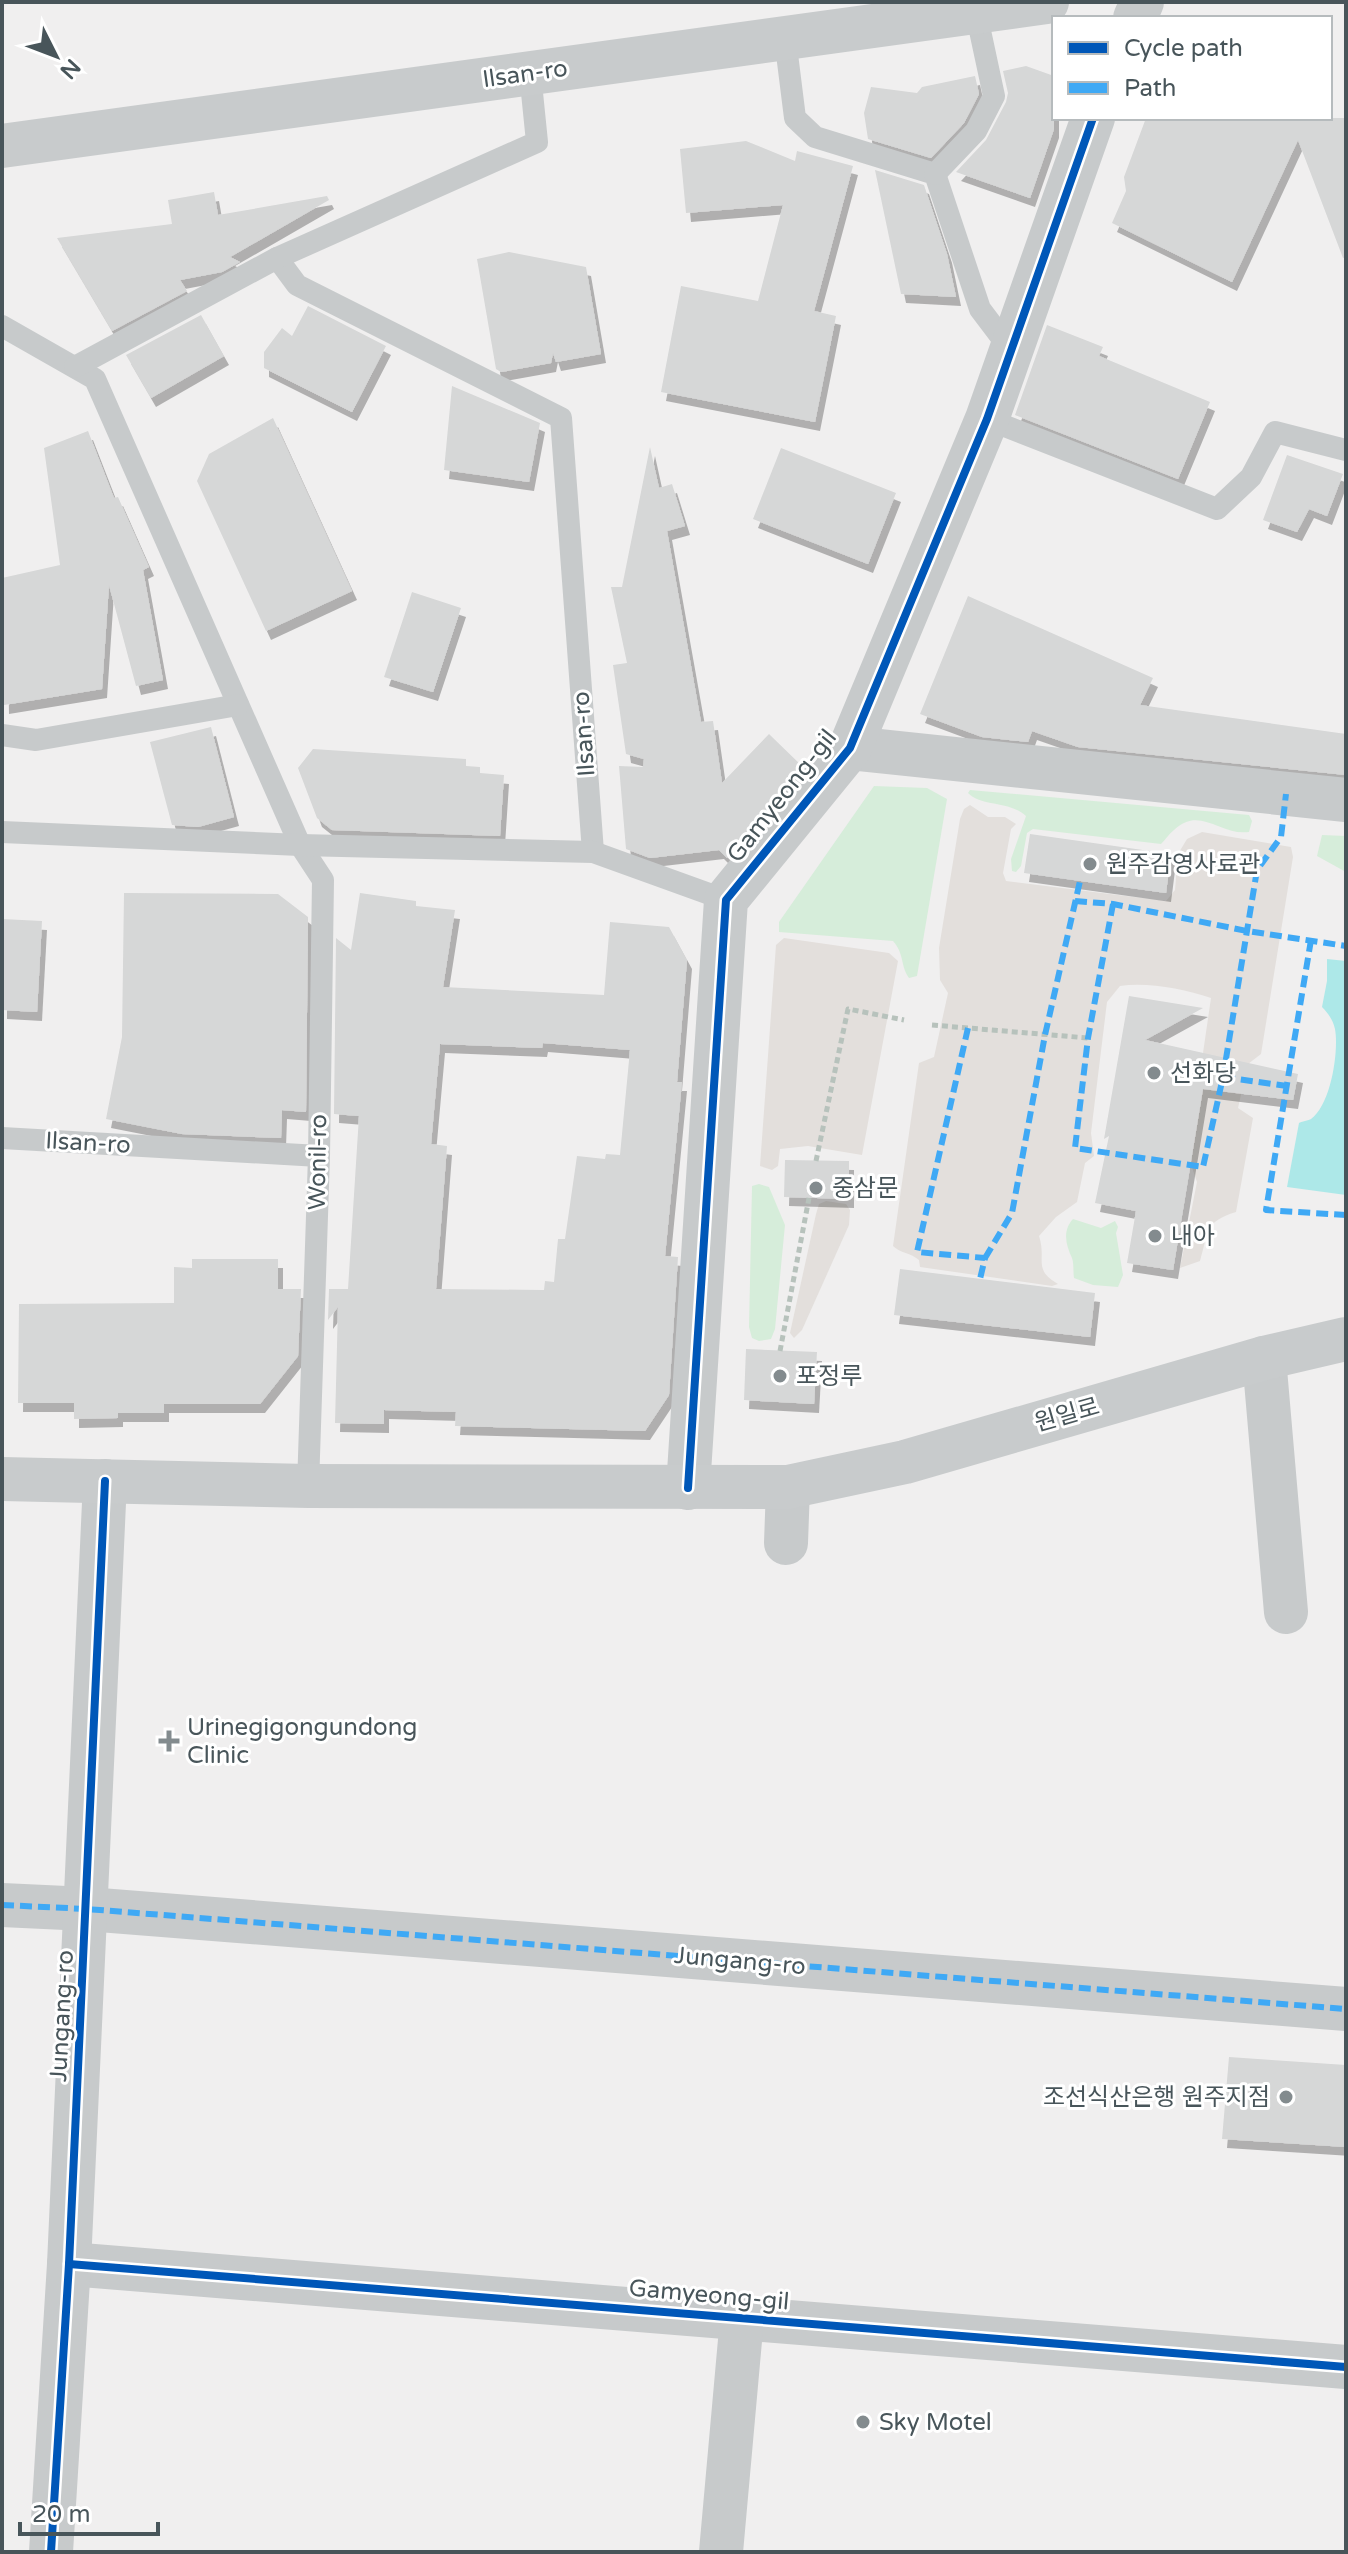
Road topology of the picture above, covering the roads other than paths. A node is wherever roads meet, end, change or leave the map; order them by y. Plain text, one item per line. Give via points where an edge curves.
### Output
1 (1047, 2) edge
2 (976, 12) junction
3 (785, 38) junction
4 (530, 73) junction
5 (1092, 120) edge
6 (2, 146) edge
7 (935, 174) junction
8 (277, 258) junction
9 (2, 326) edge
10 (1011, 350) junction
11 (75, 367) junction
12 (987, 419) junction
13 (1346, 450) edge
14 (238, 705) junction
15 (2, 735) edge
16 (850, 748) junction
17 (1346, 800) edge
18 (2, 832) edge
19 (300, 845) junction
20 (593, 852) junction
21 (726, 900) junction
22 (2, 1138) edge
23 (319, 1156) junction
24 (1346, 1339) edge
25 (1264, 1358) junction
26 (2, 1479) edge
27 (105, 1481) junction
28 (308, 1486) junction
29 (788, 1487) junction
30 (688, 1488) junction
31 (786, 1543) dead end
32 (1286, 1612) dead end
33 (2, 1905) edge
34 (87, 1909) junction
35 (1346, 2009) edge
36 (69, 2264) junction
37 (742, 2318) junction
38 (1346, 2367) edge
39 (51, 2552) edge
40 (721, 2552) edge

1 - 2 main road, Ilsan-ro
2 - 3 main road, Ilsan-ro
2 - 7 lane via 994,96 976,131
3 - 4 main road, Ilsan-ro
3 - 7 lane via 795,118 815,137
4 - 6 main road, Ilsan-ro
4 - 8 lane via 537,142
5 - 10 street, Gamyeong-gil
7 - 10 lane via 980,309
8 - 11 lane
8 - 20 lane, Ilsan-ro via 297,285 561,418
9 - 11 lane
10 - 12 street, Gamyeong-gil
11 - 14 lane via 95,379
12 - 13 lane via 1217,509 1251,477 1275,432
12 - 16 street, Gamyeong-gil
14 - 15 lane via 36,740
14 - 19 lane
16 - 17 street
16 - 21 street, Gamyeong-gil
18 - 19 lane
19 - 20 lane
19 - 23 lane, Wonil-ro via 323,880
20 - 21 lane
21 - 30 street
22 - 23 lane, Ilsan-ro
23 - 28 lane, Wonil-ro
24 - 25 main road, 원일로
25 - 29 main road, 원일로 via 905,1462
25 - 32 street
26 - 27 main road
27 - 28 main road
27 - 34 street, Jungang-ro
28 - 30 main road
29 - 30 main road
29 - 31 street
33 - 34 street, Jungang-ro
34 - 35 street, Jungang-ro
34 - 36 street, Jungang-ro
36 - 37 street, Gamyeong-gil
36 - 39 street, Jungang-ro
37 - 38 street, Gamyeong-gil
37 - 40 street, Gamyeong-gil

